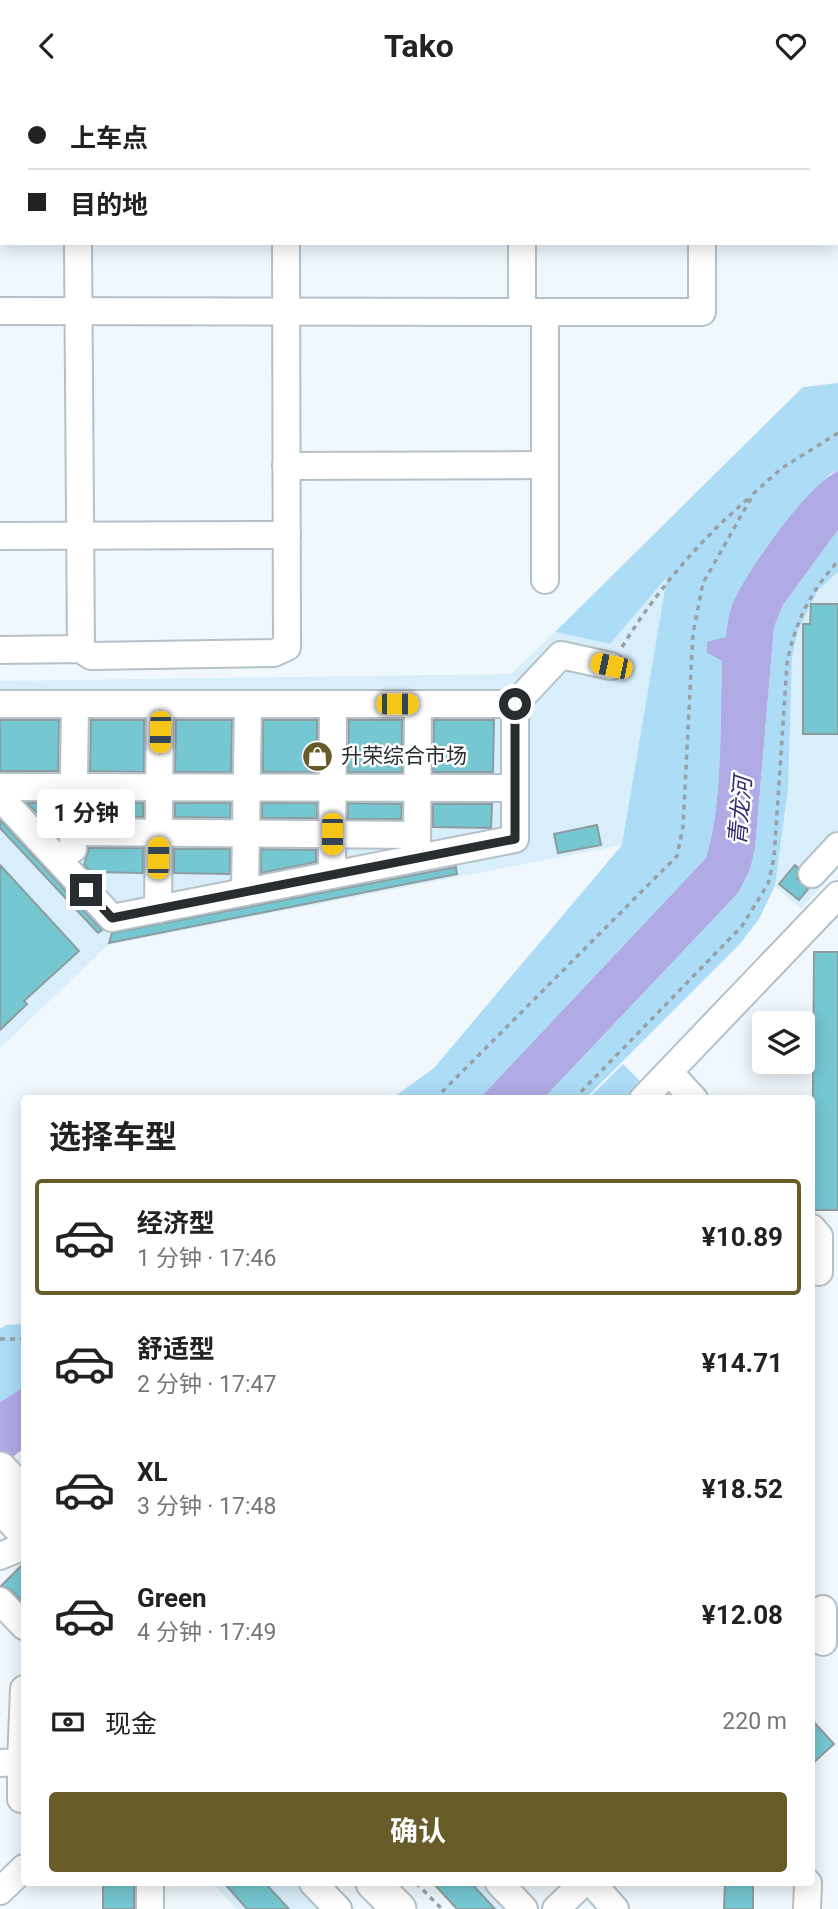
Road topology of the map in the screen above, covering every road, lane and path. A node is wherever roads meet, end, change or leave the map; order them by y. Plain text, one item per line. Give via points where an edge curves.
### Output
1 (78, 245) edge
2 (286, 245) edge
3 (522, 245) edge
4 (702, 245) edge
5 (0, 311) edge
6 (78, 311) junction
7 (286, 311) junction
8 (534, 311) junction
9 (838, 433) edge
10 (545, 465) junction
11 (286, 466) junction
12 (754, 493) junction
13 (79, 535) junction
14 (287, 535) junction
15 (0, 536) edge
16 (838, 561) edge
17 (545, 580) dead end
18 (81, 649) junction
19 (0, 650) edge
20 (611, 666) joint
21 (0, 704) edge
22 (75, 704) junction
23 (160, 704) junction
24 (248, 704) junction
25 (333, 704) junction
26 (418, 704) junction
27 (515, 704) junction
28 (0, 787) edge
29 (74, 787) junction
30 (159, 787) junction
31 (247, 787) junction
32 (332, 787) junction
33 (418, 787) junction
34 (514, 787) junction
35 (0, 797) edge
36 (73, 832) junction
37 (159, 833) junction
38 (246, 833) junction
39 (332, 834) junction
40 (838, 846) edge
41 (417, 847) junction
42 (812, 874) dead end
43 (332, 875) junction
44 (73, 876) junction
45 (245, 892) junction
46 (838, 895) edge
47 (158, 909) junction
48 (669, 1072) junction
49 (439, 1095) edge
50 (577, 1095) edge
51 (647, 1095) edge
52 (690, 1095) edge
53 (823, 1233) edge
54 (823, 1276) edge
55 (0, 1339) edge
56 (21, 1339) edge
57 (0, 1469) edge
58 (18, 1520) edge
59 (0, 1556) edge
60 (0, 1601) edge
61 (824, 1605) edge
62 (21, 1623) edge
63 (824, 1646) edge
64 (21, 1705) edge
65 (10, 1763) edge
66 (21, 1799) dead end
67 (21, 1871) edge
68 (149, 1886) edge
69 (316, 1886) edge
70 (376, 1886) edge
71 (400, 1886) edge
72 (419, 1886) edge
73 (502, 1886) edge
74 (580, 1886) edge
75 (595, 1886) edge
76 (807, 1886) edge
77 (0, 1891) edge
78 (150, 1909) edge
79 (338, 1909) edge
80 (399, 1909) edge
81 (422, 1909) edge
82 (442, 1909) edge
83 (524, 1909) edge
84 (556, 1909) edge
85 (615, 1909) edge
86 (807, 1909) edge

1 - 6 street
2 - 7 street
3 - 8 street
4 - 8 street via 702,311
5 - 6 street
6 - 7 street
6 - 13 street
7 - 8 street
7 - 11 street
8 - 10 street
9 - 12 path via 782,468
10 - 11 street
10 - 17 street
11 - 14 street
12 - 20 path via 671,575
12 - 49 path via 703,583 696,609 683,827 677,856
13 - 14 street
13 - 15 street
13 - 18 street
14 - 18 street via 288,647 274,653 91,656
16 - 50 path via 815,588 792,638 768,884 742,926
18 - 19 street
20 - 27 street via 561,655
21 - 22 street
22 - 23 street
22 - 29 street
23 - 24 street
23 - 30 street
24 - 25 street
24 - 31 street
25 - 26 street
25 - 32 street
26 - 27 street
26 - 33 street
27 - 34 street
28 - 29 street
29 - 30 street
29 - 36 street
30 - 31 street
30 - 37 street
31 - 32 street
31 - 38 street
32 - 33 street
32 - 39 street
33 - 34 street
33 - 41 street
34 - 41 street via 515,839
35 - 44 street
36 - 37 street
36 - 44 street
37 - 38 street
37 - 47 street
38 - 39 street
38 - 45 street
39 - 41 street
39 - 43 street
40 - 42 street
41 - 43 street
43 - 45 street
44 - 47 street via 112,918
45 - 47 street
46 - 48 street
48 - 51 street
48 - 52 street
53 - 54 street
55 - 56 path
57 - 58 main road
58 - 59 street
60 - 62 street
61 - 63 street
64 - 65 street
65 - 66 street
67 - 77 street
68 - 78 street
69 - 79 street
70 - 80 main road
71 - 81 main road
72 - 82 path
73 - 83 street
74 - 84 street
75 - 85 street
76 - 86 street

